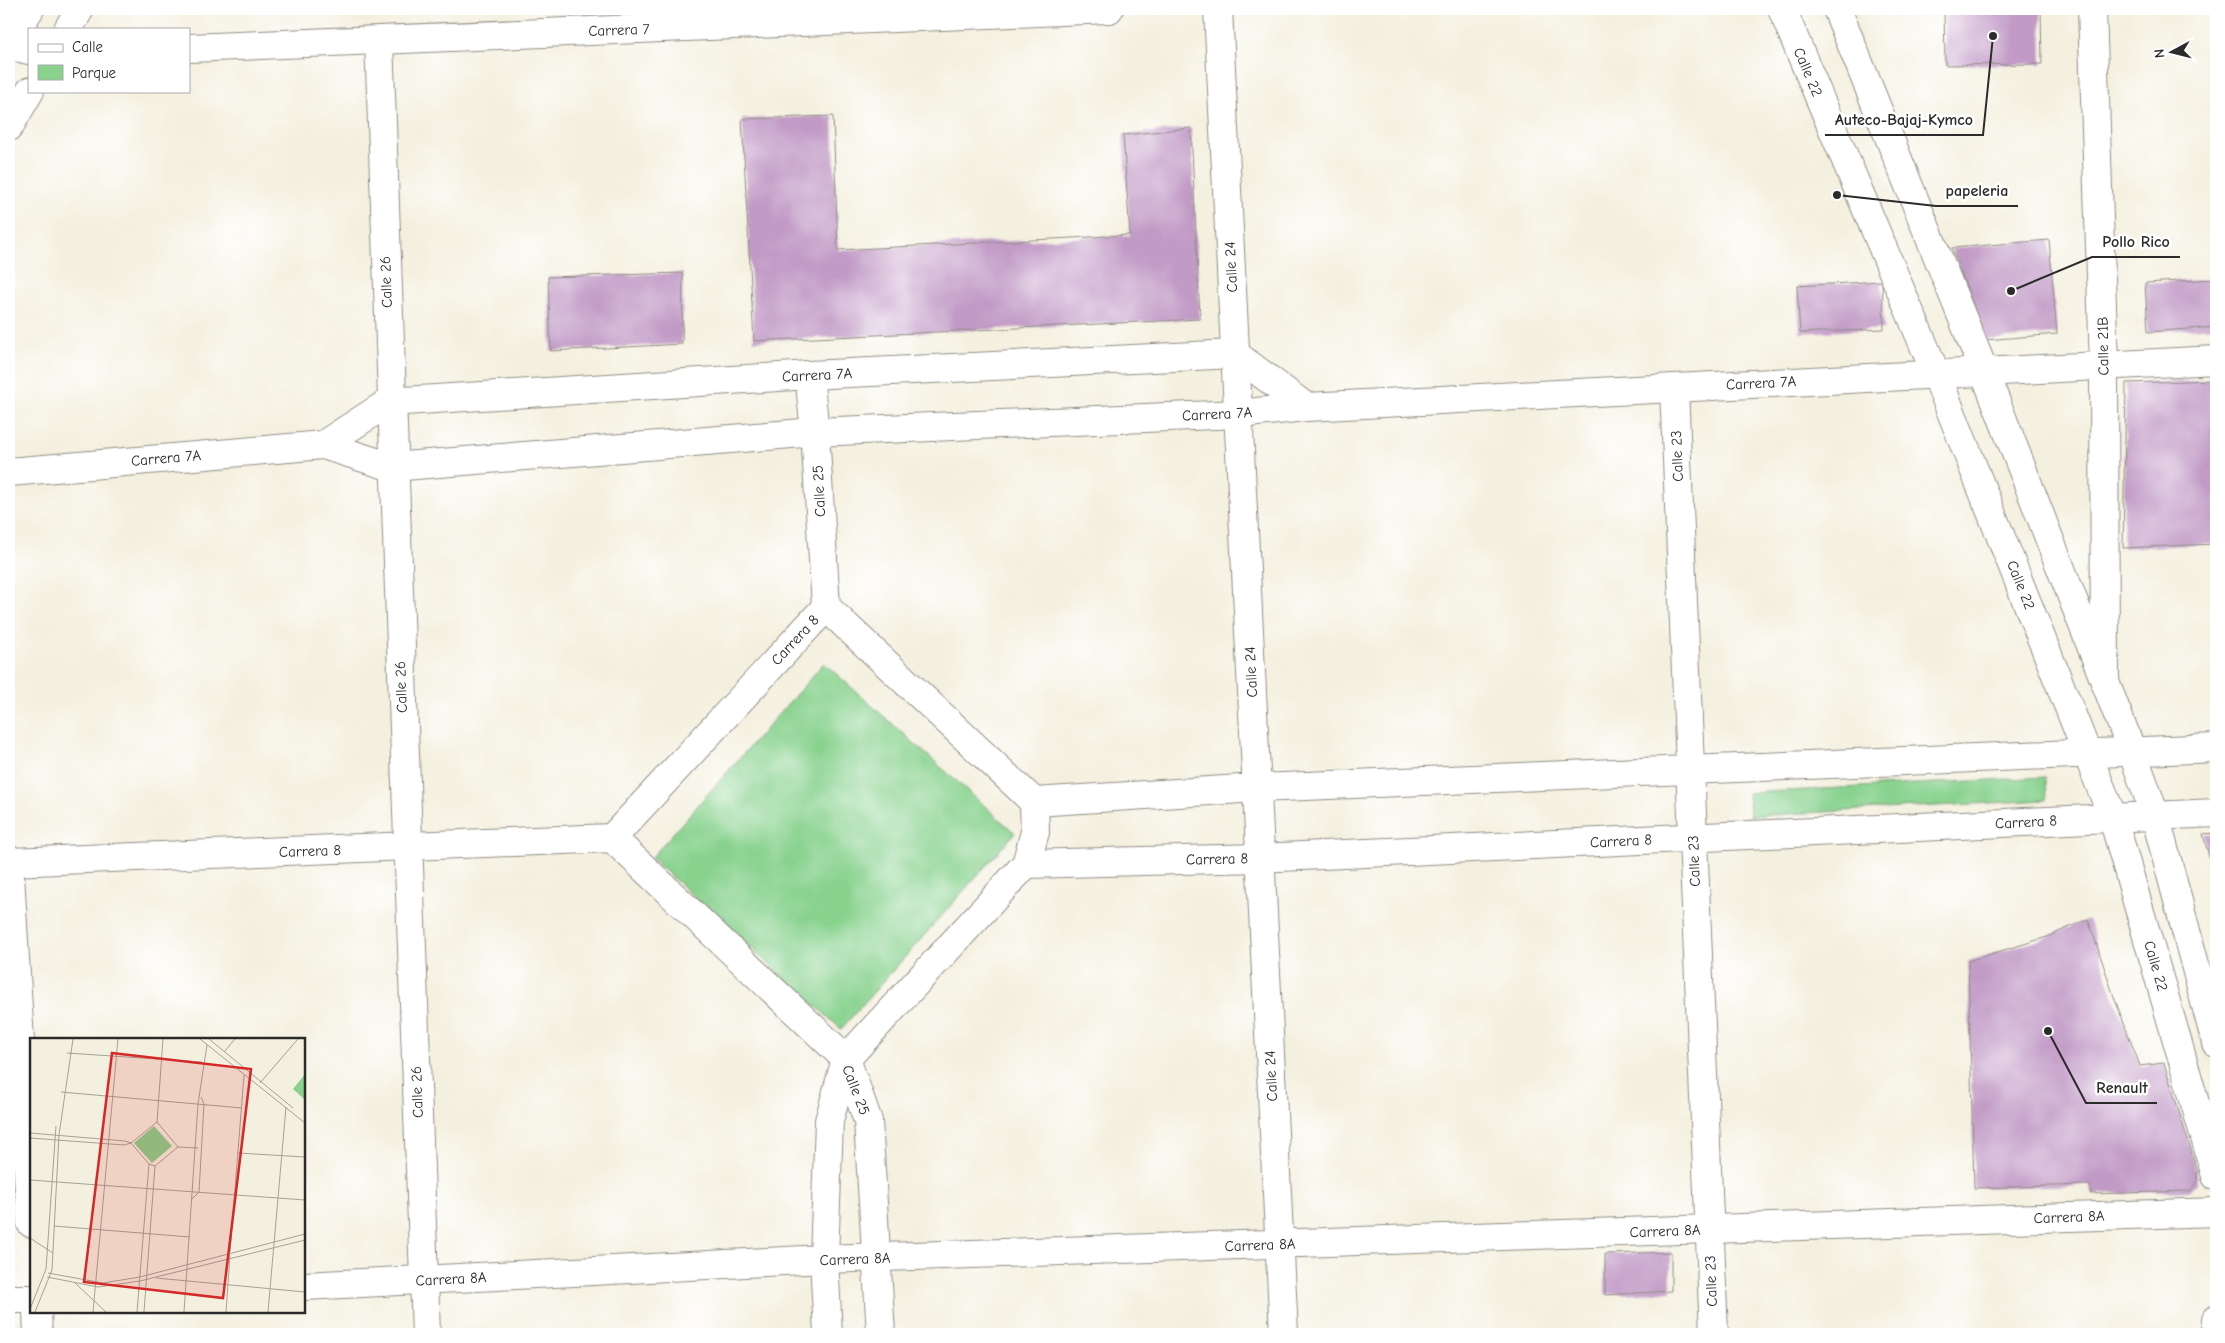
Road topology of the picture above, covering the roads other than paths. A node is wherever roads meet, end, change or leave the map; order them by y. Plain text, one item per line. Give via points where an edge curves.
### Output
1 (30, 9) edge
2 (80, 9) edge
3 (1109, 9) edge
4 (1218, 9) edge
5 (1782, 9) edge
6 (1837, 9) edge
7 (2092, 9) edge
8 (812, 15) edge
9 (69, 28) edge
10 (379, 40) junction
11 (9, 42) edge
12 (9, 46) edge
13 (190, 48) edge
14 (28, 50) edge
15 (29, 92) edge
16 (9, 127) edge
17 (1235, 354) junction
18 (2216, 360) edge
19 (2104, 366) junction
20 (1984, 371) junction
21 (1936, 374) junction
22 (809, 375) junction
23 (1674, 388) junction
24 (389, 402) junction
25 (1306, 407) junction
26 (1238, 414) junction
27 (815, 432) junction
28 (323, 445) junction
29 (392, 467) junction
30 (9, 472) edge
31 (826, 607) junction
32 (2105, 683) junction
33 (2216, 748) edge
34 (2132, 751) junction
35 (2088, 753) junction
36 (1690, 770) junction
37 (1257, 788) junction
38 (1034, 802) junction
39 (2216, 813) edge
40 (2155, 815) junction
41 (2113, 818) junction
42 (612, 838) junction
43 (1693, 838) junction
44 (408, 847) junction
45 (1260, 858) junction
46 (9, 861) edge
47 (1026, 864) junction
48 (2216, 1043) edge
49 (846, 1059) junction
50 (2216, 1176) edge
51 (30, 1207) edge
52 (2216, 1212) edge
53 (1709, 1229) junction
54 (1280, 1244) junction
55 (876, 1258) junction
56 (824, 1260) junction
57 (424, 1280) junction
58 (305, 1286) edge
59 (9, 1299) edge
60 (30, 1299) edge
61 (36, 1313) edge
62 (2216, 1319) edge
63 (38, 1334) edge
64 (426, 1334) edge
65 (828, 1334) edge
66 (880, 1334) edge
67 (1284, 1334) edge
68 (1714, 1334) edge
69 (2215, 1334) edge

1 - 11 street
2 - 9 street
3 - 8 street, Carrera 7
4 - 17 street, Calle 24
5 - 21 street, Calle 22
6 - 20 street
7 - 19 street, Calle 21B
8 - 10 street, Carrera 7
10 - 13 street, Carrera 7
10 - 24 street, Calle 26
12 - 14 street
15 - 16 street
17 - 22 street, Carrera 7A
17 - 25 street
17 - 26 street, Calle 24
18 - 19 street, Carrera 7A
19 - 20 street, Carrera 7A
19 - 32 street, Calle 21B
20 - 21 street, Carrera 7A
20 - 32 street
21 - 23 street, Carrera 7A
21 - 35 street, Calle 22
22 - 24 street, Carrera 7A
22 - 27 street, Calle 25
23 - 25 street, Carrera 7A
23 - 36 street, Calle 23
24 - 28 street, Carrera 7A
24 - 29 street, Calle 26
25 - 26 street, Carrera 7A
26 - 27 street, Carrera 7A
26 - 37 street, Calle 24
27 - 29 street, Carrera 7A
27 - 31 street, Calle 25
28 - 29 street, Carrera 7A
28 - 30 street, Carrera 7A
29 - 44 street, Calle 26
31 - 38 street, Carrera 8
31 - 42 street, Carrera 8
32 - 34 street
33 - 34 street
34 - 35 street
34 - 40 street
35 - 36 street
35 - 41 street, Calle 22
36 - 37 street
36 - 43 street, Calle 23
37 - 38 street
37 - 45 street, Calle 24
38 - 47 street via 1034,832
39 - 40 street, Carrera 8
40 - 41 street, Carrera 8
40 - 48 street
41 - 43 street, Carrera 8
41 - 50 street, Calle 22
42 - 44 street, Carrera 8
42 - 49 street
43 - 45 street, Carrera 8
43 - 53 street, Calle 23
44 - 46 street, Carrera 8
44 - 57 street, Calle 26
45 - 47 street, Carrera 8
45 - 54 street, Calle 24
46 - 51 street
47 - 49 street
49 - 55 street, Calle 25 via 868,1121
49 - 56 street, Calle 25 via 829,1121
52 - 53 street, Carrera 8A
53 - 54 street, Carrera 8A
53 - 68 street, Calle 23
54 - 55 street, Carrera 8A
54 - 67 street, Calle 24
55 - 56 street, Carrera 8A
55 - 66 street, Calle 25
56 - 57 street, Carrera 8A
56 - 65 street, Calle 25
57 - 58 street, Carrera 8A
57 - 64 street, Calle 26
59 - 60 street
61 - 63 street
62 - 69 street

